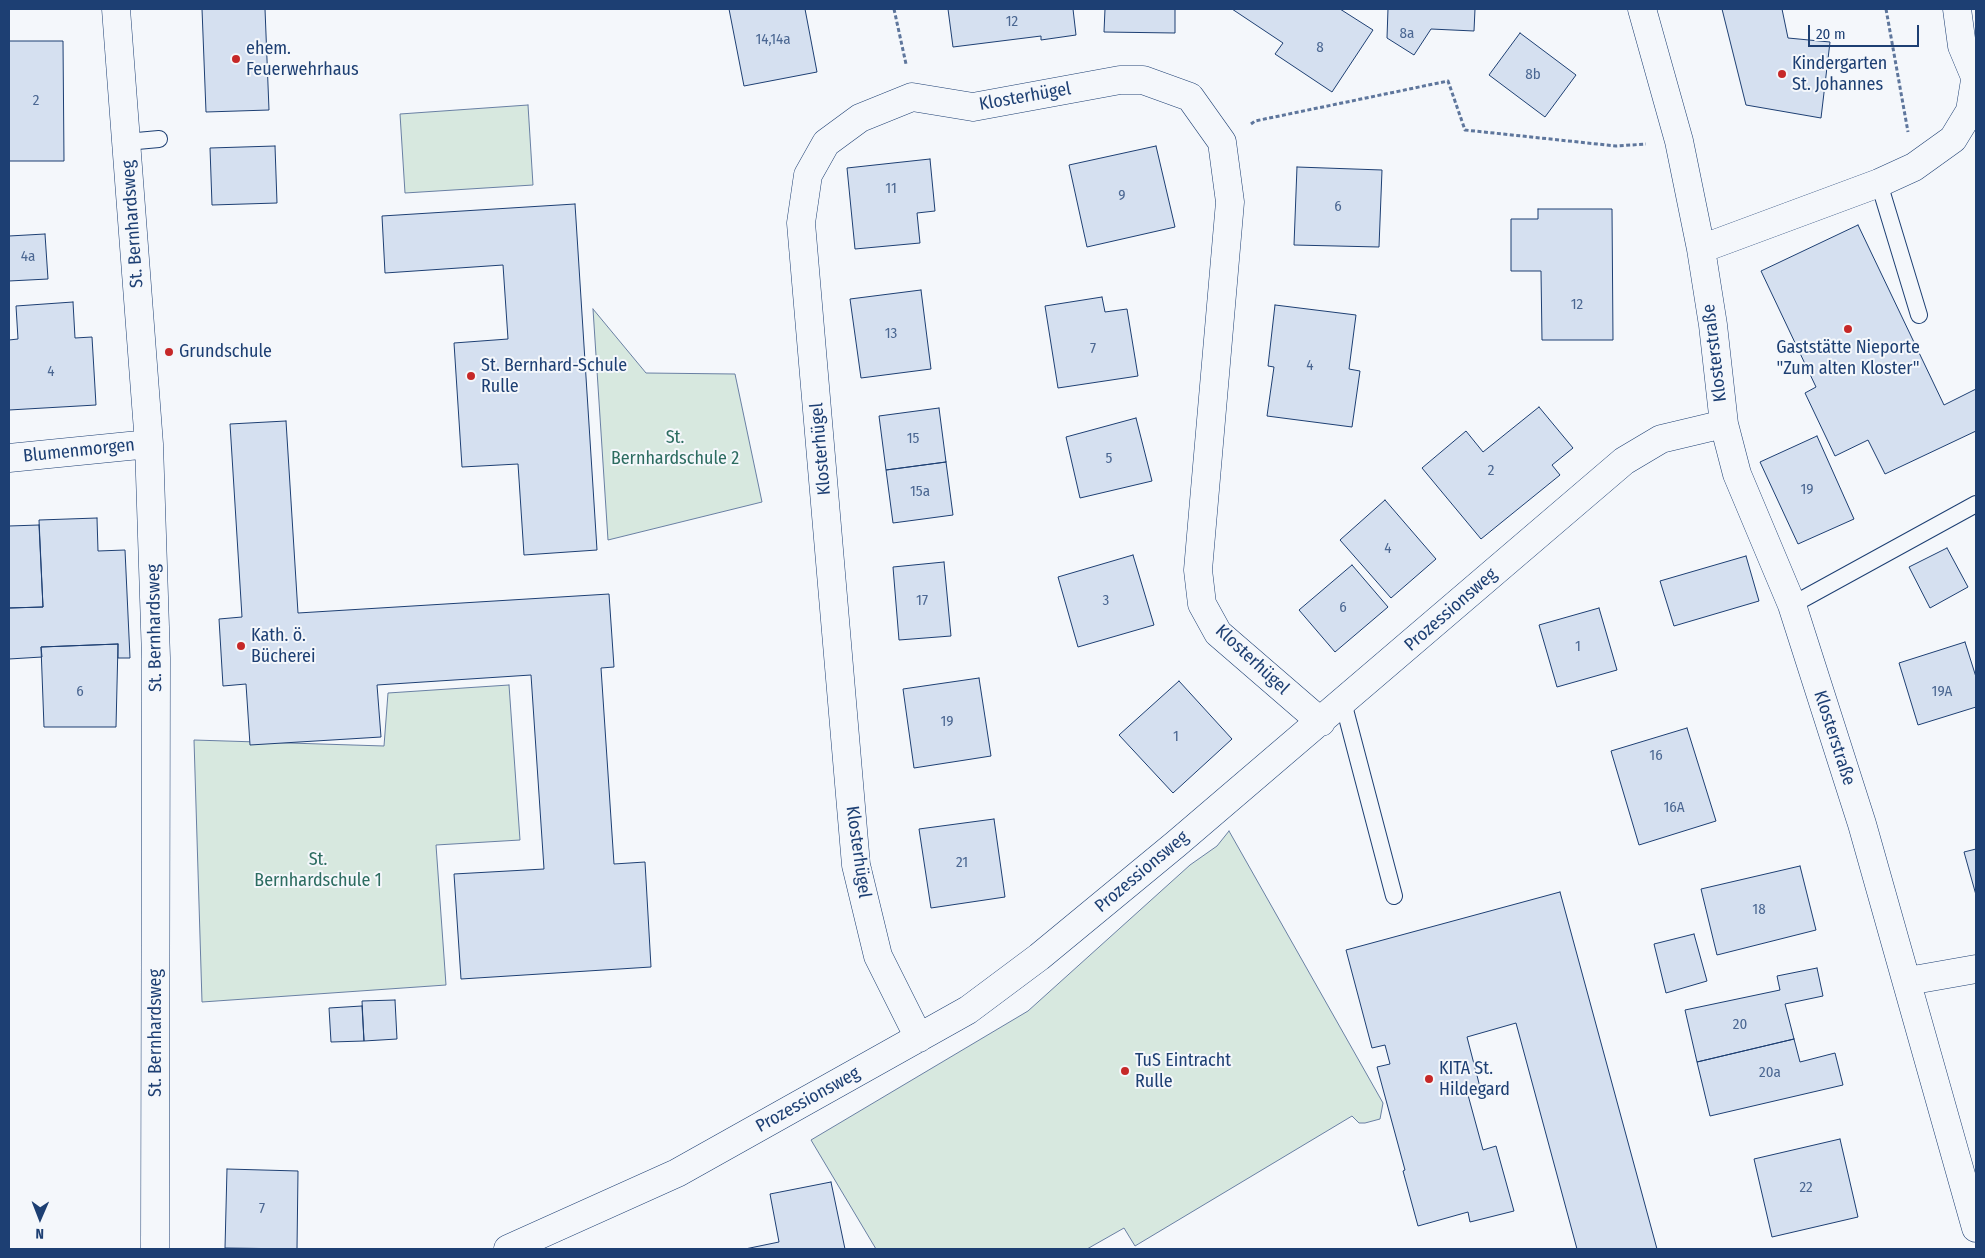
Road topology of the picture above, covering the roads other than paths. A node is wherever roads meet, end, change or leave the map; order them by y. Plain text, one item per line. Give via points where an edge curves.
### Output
1 (116, 9) edge
2 (1642, 9) edge
3 (1957, 9) edge
4 (1976, 76) edge
5 (158, 138) dead end
6 (126, 142) junction
7 (1879, 183) junction
8 (1701, 249) junction
9 (1918, 315) dead end
10 (1724, 424) junction
11 (149, 444) junction
12 (9, 458) edge
13 (1976, 504) edge
14 (1792, 605) junction
15 (1343, 702) junction
16 (1321, 722) junction
17 (1394, 896) dead end
18 (1976, 969) edge
19 (1908, 981) junction
20 (918, 1038) junction
21 (1976, 1228) edge
22 (155, 1249) edge
23 (508, 1249) edge

1 - 6 street, St. Bernhardsweg
2 - 8 street, Klosterstraße via 1679,141
3 - 4 street via 1962,46
4 - 7 street via 1970,110 1953,139 1914,167
5 - 6 lane
6 - 11 street, St. Bernhardsweg
7 - 8 street
7 - 9 lane
8 - 10 street, Klosterstraße
10 - 14 street, Klosterstraße via 1737,474
10 - 15 street, Prozessionsweg via 1661,439 1624,460
11 - 12 street, Blumenmorgen
11 - 22 street, St. Bernhardsweg via 156,668
13 - 14 lane
14 - 19 street, Klosterstraße
15 - 16 street, Prozessionsweg
15 - 17 lane
16 - 20 street, Prozessionsweg via 1039,957 968,1010
16 - 20 street, Klosterhügel via 1218,633 1202,604 1198,570 1230,202 1222,142 1190,97 1143,80 1120,80 973,107 912,97 860,118 826,143 808,175 802,223 856,865 878,956
18 - 19 street
19 - 21 street, Klosterstraße
20 - 23 street, Prozessionsweg via 677,1173

